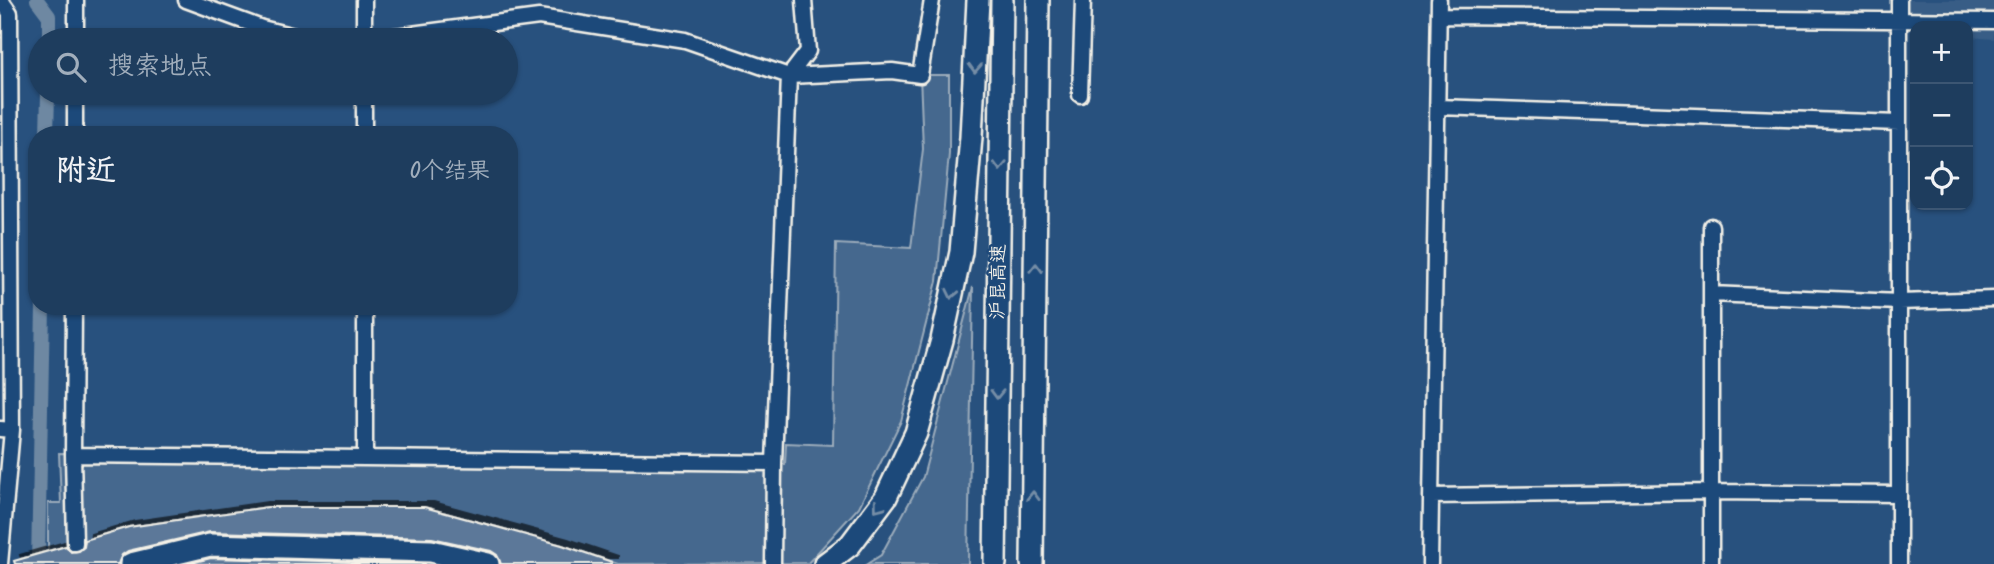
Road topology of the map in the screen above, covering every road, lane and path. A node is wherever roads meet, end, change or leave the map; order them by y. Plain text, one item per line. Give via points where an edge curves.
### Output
1 (1, 0) edge
2 (76, 0) edge
3 (186, 0) edge
4 (363, 0) edge
5 (804, 0) edge
6 (932, 0) edge
7 (978, 0) edge
8 (1002, 0) edge
9 (1038, 0) edge
10 (1083, 0) edge
11 (1439, 0) edge
12 (1899, 0) edge
13 (13, 8) edge
14 (1439, 16) junction
15 (1899, 20) junction
16 (1994, 21) edge
17 (76, 28) edge
18 (261, 28) edge
19 (364, 28) edge
20 (456, 28) edge
21 (789, 76) junction
22 (1080, 95) dead end
23 (75, 105) edge
24 (364, 105) edge
25 (1438, 107) junction
26 (1899, 123) junction
27 (75, 126) edge
28 (364, 126) edge
29 (1711, 226) dead end
30 (1711, 294) junction
31 (1994, 299) edge
32 (1899, 302) junction
33 (74, 315) edge
34 (365, 315) edge
35 (6, 429) edge
36 (73, 455) junction
37 (365, 458) junction
38 (774, 463) junction
39 (1711, 492) junction
40 (1899, 494) junction
41 (1431, 496) junction
42 (75, 543) dead end
43 (0, 564) edge
44 (131, 564) edge
45 (488, 564) edge
46 (773, 564) edge
47 (825, 564) edge
48 (995, 564) edge
49 (1032, 564) edge
50 (1430, 564) edge
51 (1712, 564) edge
52 (1899, 564) edge

1 - 13 street
2 - 17 street
3 - 18 street
4 - 19 street
5 - 21 street via 808,51
6 - 21 street via 920,75 892,71
7 -> 47 highway via 961,252 942,340 916,433 886,497 850,545
8 -> 48 highway, 沪昆高速
49 -> 9 highway, 沪昆高速
10 - 22 street
11 - 14 street
12 - 15 street
13 - 35 street
14 - 15 street
14 - 25 street
15 - 16 street
15 - 26 street
20 - 21 street via 539,17 685,40
21 - 38 street
23 - 27 street
24 - 28 street
25 - 26 street
25 - 41 street
26 - 32 street
29 - 30 street
30 - 32 street
30 - 39 street
31 - 32 street
32 - 40 street
33 - 36 street
34 - 37 street
35 - 43 street
36 - 37 street
36 - 42 street
37 - 38 street
38 - 46 street
39 - 40 street
39 - 41 street
39 - 51 street
40 - 52 street
41 - 50 street
44 - 45 highway via 210,545 431,551

